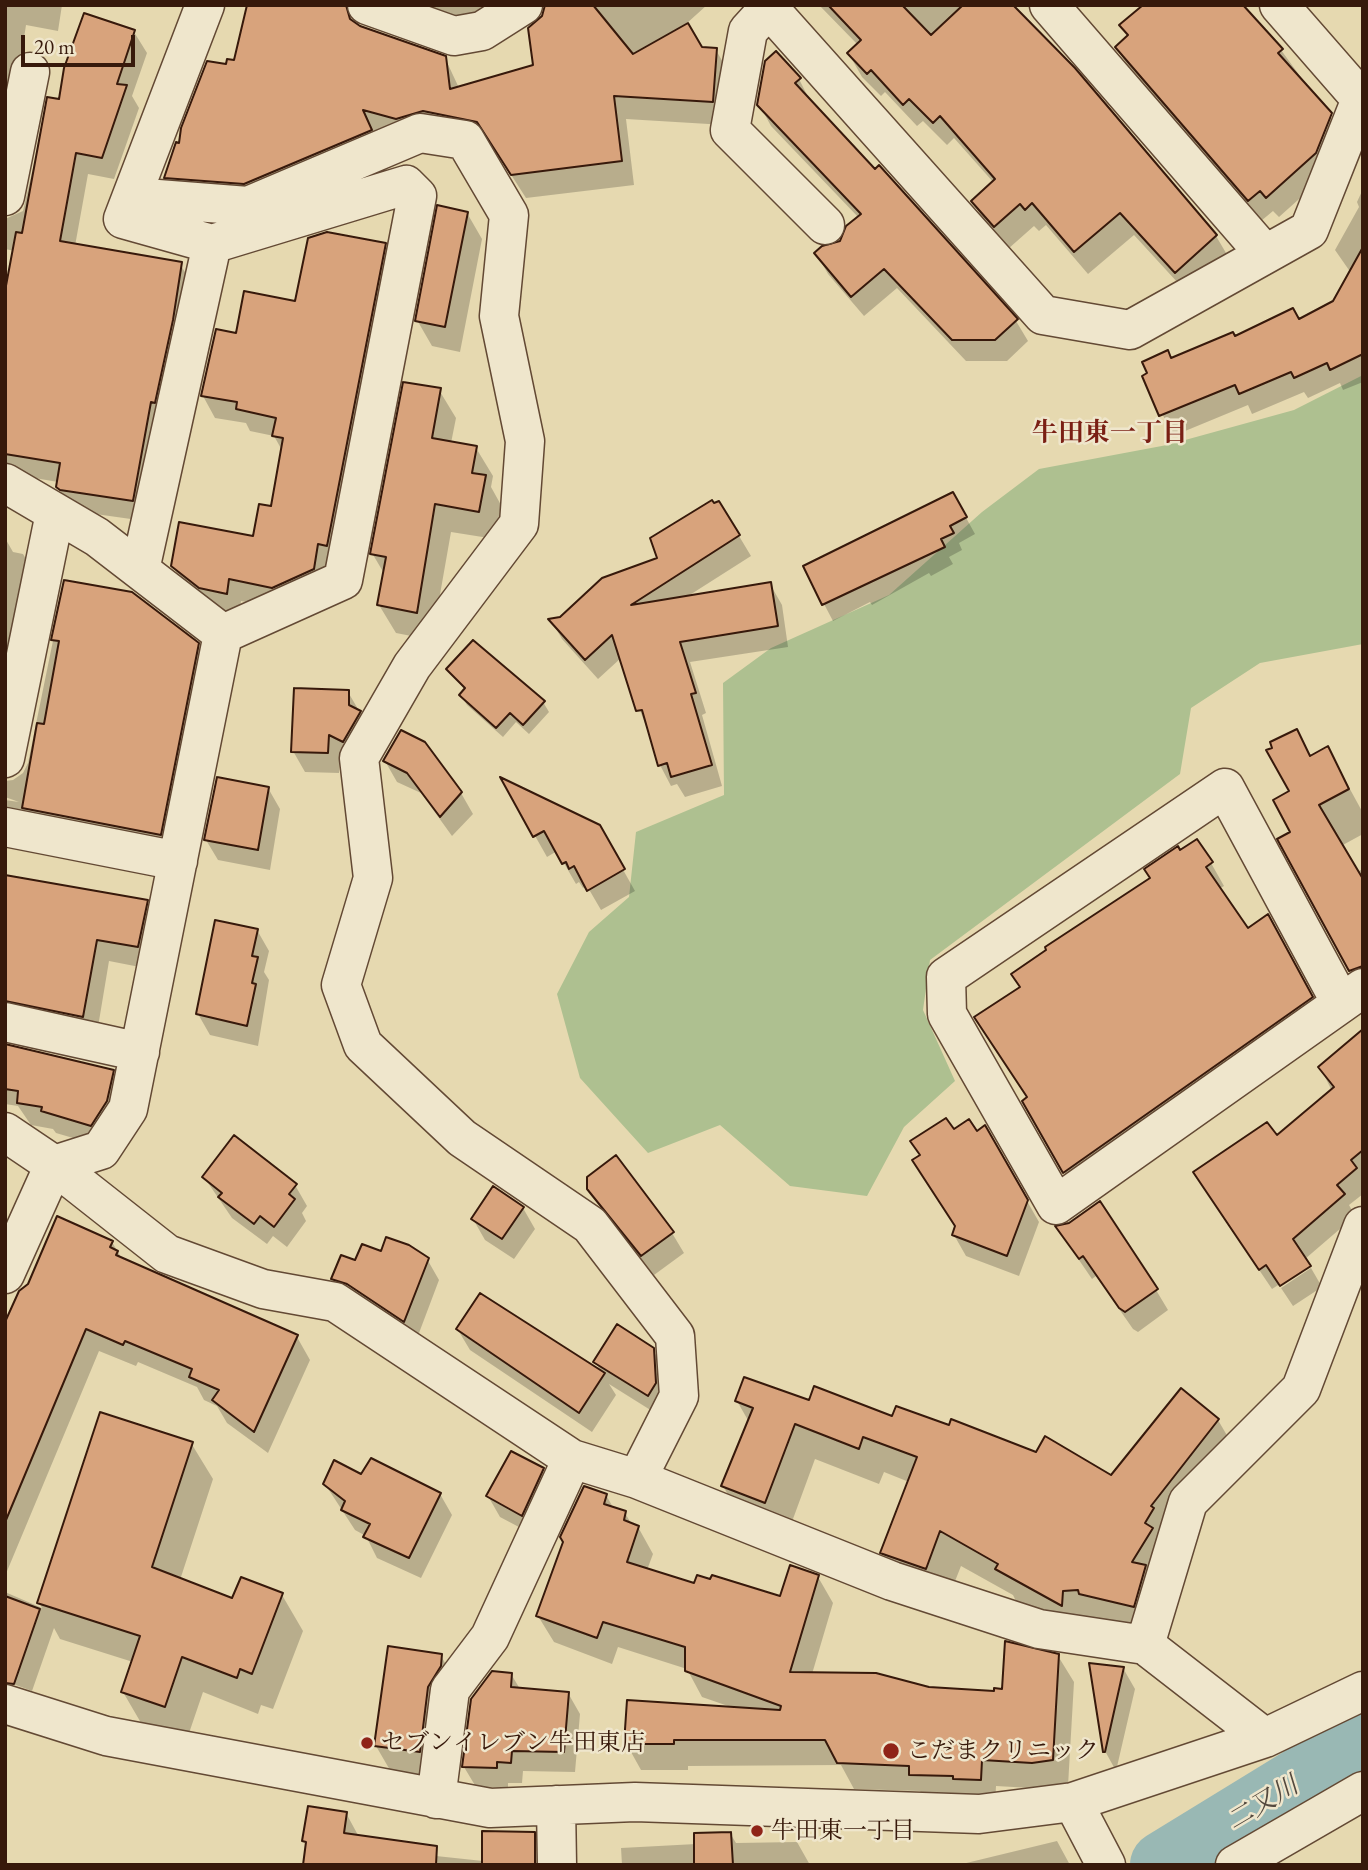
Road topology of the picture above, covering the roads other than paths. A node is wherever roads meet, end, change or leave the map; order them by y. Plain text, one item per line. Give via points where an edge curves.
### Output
1 (205, 5) edge
2 (523, 5) edge
3 (1049, 5) edge
4 (1279, 5) edge
5 (768, 7) edge
6 (383, 8) edge
7 (30, 72) dead end
8 (5, 196) edge
9 (132, 197) junction
10 (825, 225) dead end
11 (212, 244) junction
12 (1265, 254) junction
13 (5, 483) edge
14 (55, 513) junction
15 (140, 570) junction
16 (223, 634) junction
17 (5, 758) edge
18 (5, 827) edge
19 (178, 861) junction
20 (1352, 996) edge
21 (5, 1022) edge
22 (140, 1052) junction
23 (5, 1132) edge
24 (54, 1165) junction
25 (1363, 1226) edge
26 (5, 1274) edge
27 (572, 1459) junction
28 (637, 1479) junction
29 (1145, 1645) junction
30 (1363, 1691) edge
31 (5, 1704) edge
32 (1265, 1738) junction
33 (1363, 1791) edge
34 (436, 1799) junction
35 (1073, 1802) junction
36 (555, 1805) junction
37 (557, 1865) edge
38 (1105, 1865) edge
39 (1235, 1865) edge

1 - 9 street
2 - 6 street via 482,31 454,36
3 - 12 street
4 - 12 street via 1361,99 1309,230
5 - 10 street via 748,31 730,130
5 - 12 street via 1043,315 1130,330
7 - 8 street
9 - 11 street via 123,219
9 - 28 street via 248,206 420,133 465,140 509,215 499,316 525,441 519,524 412,666 359,758 373,878 341,985 363,1045 463,1138 590,1225 675,1336 679,1396
11 - 15 street
11 - 16 street via 406,185 417,196 343,580
13 - 14 street
14 - 15 street
14 - 17 street
15 - 16 street
16 - 19 street
18 - 19 street
19 - 22 street
20 - 20 street via 1225,788 946,977 947,1014 1056,1205
21 - 22 street
22 - 24 street via 128,1109 101,1150
23 - 24 street
24 - 26 street
24 - 27 street via 167,1254 262,1289 335,1303
25 - 29 street via 1301,1389 1188,1502
27 - 28 street
27 - 34 street via 490,1637 450,1690
28 - 29 street via 916,1589 1039,1629
29 - 32 street
30 - 32 street
31 - 34 street via 106,1736
32 - 35 street
33 - 39 street
34 - 36 street via 490,1808
35 - 36 street via 979,1814 635,1802
35 - 38 street
36 - 37 street

